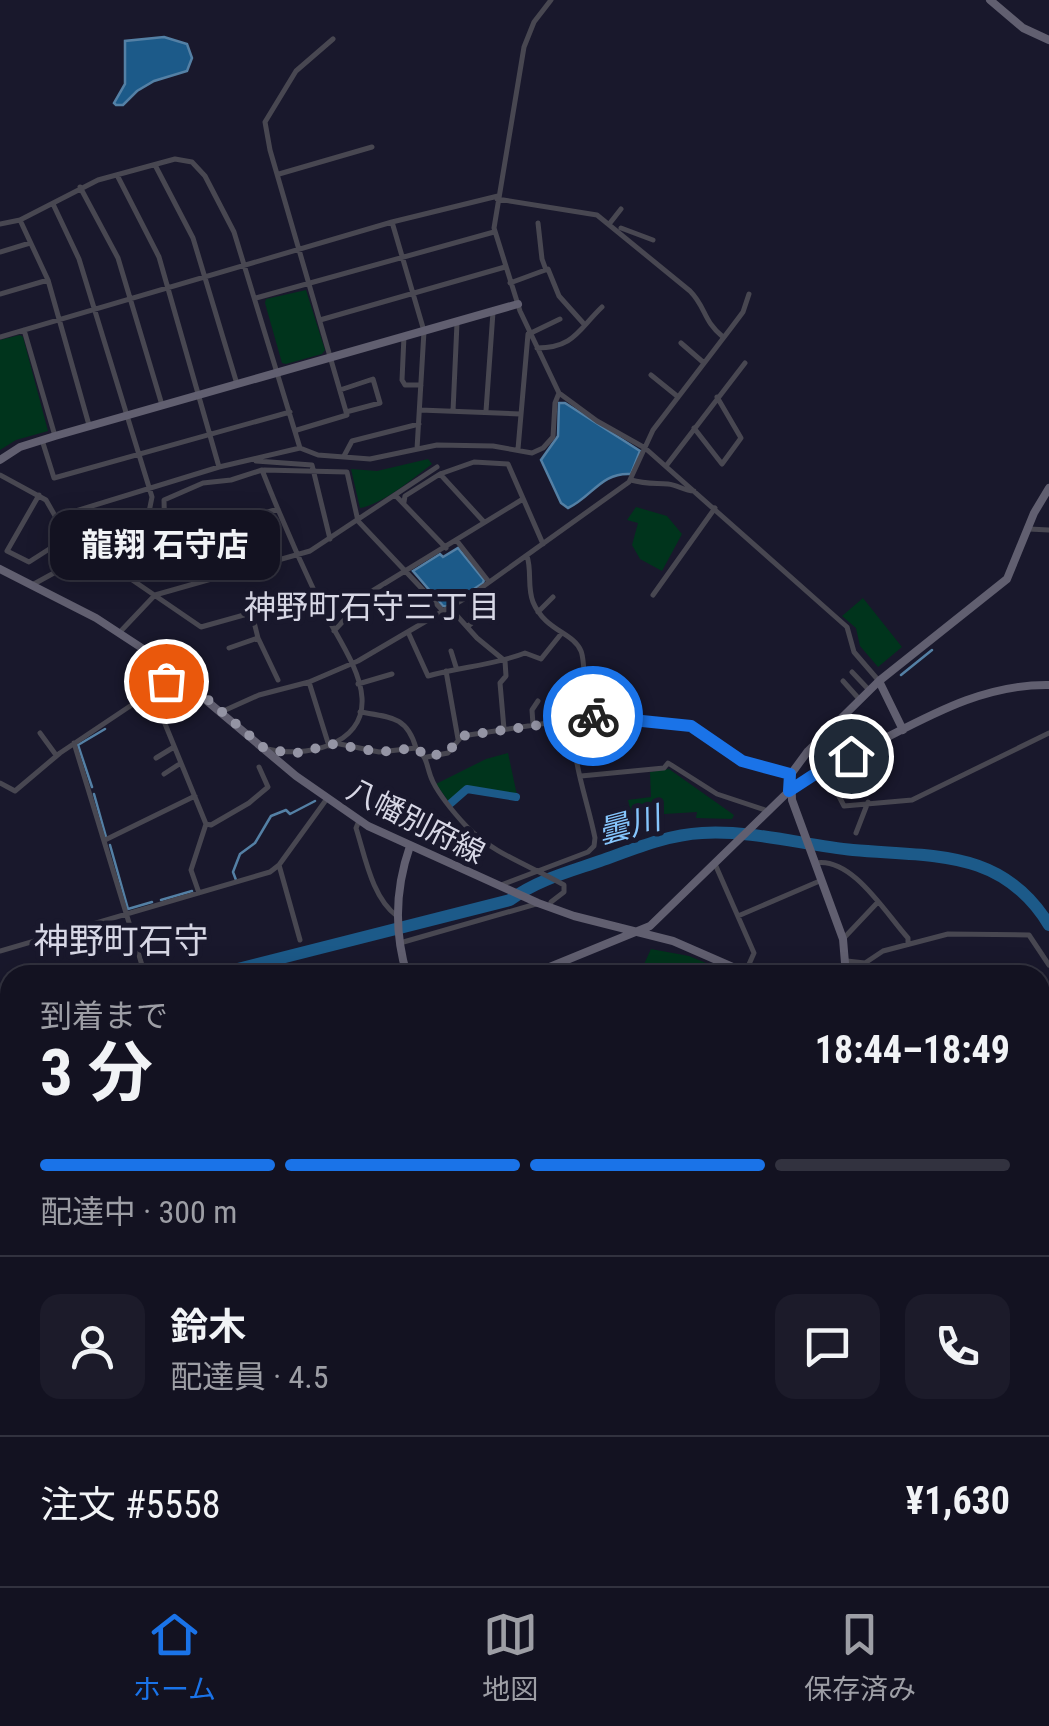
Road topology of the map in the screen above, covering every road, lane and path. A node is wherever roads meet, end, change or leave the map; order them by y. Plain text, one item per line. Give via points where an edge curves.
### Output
1 (551, 0) edge
2 (990, 0) edge
3 (333, 39) dead end
4 (1049, 40) edge
5 (372, 147) dead end
6 (155, 165) junction
7 (278, 174) junction
8 (117, 175) junction
9 (80, 188) junction
10 (497, 198) junction
11 (52, 204) junction
12 (621, 210) dead end
13 (20, 220) junction
14 (392, 222) junction
15 (538, 222) dead end
16 (0, 224) edge
17 (612, 224) junction
18 (494, 232) junction
19 (652, 240) dead end
20 (30, 243) junction
21 (299, 250) junction
22 (0, 252) edge
23 (402, 259) junction
24 (245, 266) junction
25 (505, 267) junction
26 (546, 270) junction
27 (205, 276) junction
28 (48, 280) junction
29 (510, 283) junction
30 (310, 286) junction
31 (168, 288) junction
32 (0, 294) edge
33 (412, 294) junction
34 (749, 294) dead end
35 (132, 298) junction
36 (256, 298) junction
37 (518, 304) junction
38 (602, 307) dead end
39 (94, 308) junction
40 (494, 310) junction
41 (60, 319) junction
42 (560, 319) dead end
43 (320, 320) junction
44 (457, 320) junction
45 (584, 324) junction
46 (24, 330) junction
47 (424, 332) junction
48 (529, 332) junction
49 (404, 336) junction
50 (0, 337) edge
51 (723, 337) junction
52 (681, 343) dead end
53 (537, 348) junction
54 (331, 358) junction
55 (704, 362) junction
56 (746, 364) dead end
57 (279, 372) junction
58 (651, 376) dead end
59 (237, 384) junction
60 (421, 385) junction
61 (340, 390) junction
62 (559, 393) junction
63 (200, 396) junction
64 (677, 396) junction
65 (717, 397) junction
66 (162, 406) junction
67 (420, 410) junction
68 (453, 411) junction
69 (290, 412) junction
70 (346, 412) junction
71 (486, 412) junction
72 (520, 414) junction
73 (128, 415) junction
74 (419, 424) junction
75 (89, 426) junction
76 (694, 428) junction
77 (296, 430) junction
78 (211, 434) junction
79 (54, 436) junction
80 (42, 440) junction
81 (300, 448) junction
82 (645, 448) junction
83 (518, 449) junction
84 (417, 450) junction
85 (140, 454) junction
86 (344, 456) junction
87 (0, 460) edge
88 (249, 460) junction
89 (666, 466) junction
90 (219, 468) junction
91 (262, 470) junction
92 (438, 470) junction
93 (313, 473) junction
94 (0, 475) edge
95 (631, 480) junction
96 (150, 488) junction
97 (1049, 488) edge
98 (694, 490) junction
99 (39, 494) junction
100 (395, 496) junction
101 (523, 499) junction
102 (404, 503) junction
103 (714, 508) junction
104 (278, 509) junction
105 (56, 516) junction
106 (358, 520) junction
107 (484, 522) junction
108 (1028, 529) junction
109 (1049, 530) edge
110 (68, 538) junction
111 (330, 539) junction
112 (165, 540) junction
113 (457, 541) junction
114 (543, 544) junction
115 (446, 548) junction
116 (299, 553) junction
117 (528, 556) junction
118 (79, 558) junction
119 (0, 570) edge
120 (406, 572) junction
121 (489, 582) junction
122 (32, 585) junction
123 (156, 595) junction
124 (654, 595) dead end
125 (316, 596) junction
126 (554, 597) dead end
127 (494, 605) dead end
128 (446, 609) junction
129 (538, 612) junction
130 (252, 614) junction
131 (467, 628) junction
132 (334, 632) junction
133 (408, 632) junction
134 (119, 633) junction
135 (561, 634) junction
136 (258, 638) junction
137 (229, 648) dead end
138 (451, 651) dead end
139 (505, 661) junction
140 (350, 664) junction
141 (456, 668) junction
142 (446, 671) junction
143 (852, 672) dead end
144 (178, 674) junction
145 (392, 674) dead end
146 (278, 680) dead end
147 (843, 681) dead end
148 (879, 681) junction
149 (309, 682) junction
150 (358, 684) junction
151 (1049, 684) edge
152 (151, 690) junction
153 (869, 690) junction
154 (538, 700) dead end
155 (860, 700) junction
156 (221, 712) junction
157 (360, 712) junction
158 (584, 714) junction
159 (574, 720) junction
160 (533, 724) junction
161 (504, 728) junction
162 (903, 730) junction
163 (40, 733) dead end
164 (1049, 733) edge
165 (458, 739) junction
166 (74, 743) junction
167 (332, 744) junction
168 (174, 747) junction
169 (264, 748) junction
170 (416, 748) junction
171 (56, 756) junction
172 (427, 757) junction
173 (156, 758) dead end
174 (181, 763) junction
175 (258, 766) dead end
176 (825, 769) junction
177 (164, 774) dead end
178 (790, 774) junction
179 (580, 776) junction
180 (0, 782) edge
181 (789, 791) junction
182 (195, 796) junction
183 (326, 800) junction
184 (868, 802) junction
185 (767, 812) junction
186 (359, 822) junction
187 (206, 824) junction
188 (856, 834) dead end
189 (105, 840) junction
190 (410, 846) junction
191 (814, 860) junction
192 (715, 864) junction
193 (279, 865) junction
194 (538, 870) junction
195 (822, 880) junction
196 (497, 886) junction
197 (198, 893) junction
198 (538, 903) junction
199 (878, 904) junction
200 (550, 908) junction
201 (127, 913) junction
202 (397, 916) junction
203 (738, 916) junction
204 (640, 932) junction
205 (844, 938) junction
206 (300, 940) dead end
207 (400, 943) junction
208 (908, 944) junction
209 (0, 951) edge
210 (847, 960) junction
211 (142, 965) edge
212 (405, 965) edge
213 (556, 965) edge
214 (728, 965) edge
215 (751, 965) edge
216 (847, 965) edge
217 (1049, 965) edge

1 - 10 street via 524,46
2 - 4 main road
3 - 7 street via 296,71 265,122
5 - 7 street
6 - 8 street
6 - 24 street via 180,158 199,168
6 - 27 street
7 - 21 street
8 - 9 street
8 - 31 street
9 - 11 street
9 - 35 street
10 - 14 street
10 - 17 street via 582,212
10 - 18 street
11 - 13 street
11 - 39 street
12 - 17 street
13 - 16 street
13 - 20 street
14 - 21 street
14 - 23 street
15 - 26 street
17 - 19 street
17 - 51 street via 702,302 710,326
18 - 23 street
18 - 25 street
20 - 22 street
20 - 28 street
21 - 24 street
21 - 30 street
23 - 30 street
23 - 33 street
24 - 27 street
24 - 36 street
25 - 29 street
25 - 33 street
26 - 29 street
26 - 45 street
27 - 31 street
27 - 59 street
28 - 32 street
28 - 41 street
29 - 37 street
30 - 36 street
30 - 43 street
31 - 35 street
31 - 63 street
33 - 43 street
33 - 47 street
34 - 51 street
35 - 39 street
35 - 66 street
36 - 57 street
37 - 40 main road
37 - 48 street
38 - 45 street
39 - 41 street
39 - 73 street
40 - 44 main road
40 - 71 street
41 - 46 street
41 - 75 street
42 - 48 street
43 - 54 street
44 - 47 main road
44 - 68 street
45 - 53 street via 556,348
46 - 50 street
46 - 79 street
47 - 49 main road
47 - 60 street
48 - 53 street
48 - 72 street
49 - 54 main road
49 - 60 street via 402,380
51 - 55 street
52 - 55 street
53 - 62 street
54 - 57 main road
54 - 61 street
55 - 64 street
56 - 65 street
57 - 59 main road
57 - 69 street
58 - 64 street
59 - 63 main road
60 - 67 street
61 - 70 street
61 - 70 street via 373,380 380,403
62 - 82 street
62 - 83 street via 552,437 532,453
63 - 66 main road
63 - 78 street
64 - 82 street
65 - 76 street
65 - 76 street via 741,438 722,464
66 - 73 main road
67 - 68 street
67 - 74 street
68 - 71 street
69 - 77 street
69 - 78 street
70 - 77 street
71 - 72 street
72 - 83 street
73 - 75 main road
73 - 85 street
74 - 84 street
74 - 86 street via 352,441
75 - 79 main road
76 - 89 street
77 - 81 street
78 - 85 street
78 - 90 street
79 - 80 main road
80 - 85 street via 54,478
80 - 87 main road
81 - 86 street
81 - 88 street
82 - 89 street
82 - 95 street
83 - 84 street
84 - 86 street via 370,459
85 - 96 street
88 - 90 street
88 - 93 street via 312,464
89 - 98 street
90 - 96 street
91 - 93 street
91 - 104 street
91 - 112 street via 164,500
92 - 100 street
92 - 101 street via 508,464
92 - 102 street
92 - 107 street
93 - 106 street via 347,472
93 - 111 street
94 - 99 street
95 - 98 street
95 - 114 street
96 - 105 street
96 - 118 street via 144,522
97 - 108 main road
98 - 103 street
99 - 105 street
99 - 110 street via 8,551 29,562
100 - 102 street
100 - 106 street
101 - 107 street
101 - 114 street
102 - 115 street
103 - 124 street
103 - 148 street via 847,626 854,652
104 - 112 street
104 - 116 street
105 - 110 street
106 - 111 street
106 - 120 street
107 - 113 street
108 - 109 street
108 - 148 main road via 1001,586
110 - 118 street
111 - 116 street
112 - 123 street via 112,558
113 - 115 street
113 - 121 street
114 - 117 street
115 - 120 street
116 - 123 street
116 - 125 street
117 - 121 street
117 - 129 street
118 - 122 street
119 - 122 main road, 八幡別府線
120 - 128 street
120 - 132 street via 369,594
121 - 128 street
122 - 134 main road, 八幡別府線
123 - 130 street via 201,627
123 - 134 street
125 - 130 street
125 - 132 street
126 - 129 street
127 - 131 street
128 - 131 street
128 - 133 street
129 - 135 street
130 - 136 street
131 - 139 street
132 - 140 street
133 - 140 street
133 - 142 street via 428,676
134 - 144 main road, 八幡別府線
135 - 139 street via 541,659 525,653
135 - 158 street via 582,652
136 - 137 street
136 - 146 street
138 - 141 street
139 - 141 street
139 - 161 street
140 - 149 street
140 - 150 street
141 - 142 street
142 - 165 street
143 - 153 street
144 - 152 street
144 - 156 main road, 八幡別府線
145 - 150 street
147 - 155 street
148 - 153 main road
148 - 162 main road
149 - 156 street
149 - 167 street
150 - 157 street
151 - 162 main road via 991,690
152 - 166 street
152 - 168 street
153 - 155 main road
154 - 160 street
155 - 178 main road
156 - 169 main road, 八幡別府線
157 - 167 street via 348,734
157 - 170 street via 404,724
158 - 159 street
158 - 178 street via 691,726 742,761
159 - 160 street
159 - 179 street
160 - 161 street
161 - 165 street
162 - 176 main road
163 - 171 street
164 - 184 street via 912,800
165 - 172 street via 448,752
166 - 171 street
166 - 189 street
167 - 169 street via 293,754
167 - 170 street via 379,752
168 - 173 street
168 - 174 street
169 - 183 main road, 八幡別府線
170 - 172 street
171 - 180 street via 16,792
172 - 194 street via 434,784 482,840
174 - 177 street
174 - 182 street
175 - 187 street via 268,787
176 - 181 main road
176 - 184 street via 842,804
178 - 181 main road
179 - 185 street via 668,763 717,794
179 - 194 street via 594,846
181 - 185 main road
181 - 191 main road
182 - 187 street
182 - 189 street
183 - 186 main road, 八幡別府線
183 - 193 street
184 - 188 street
185 - 192 main road
186 - 190 main road, 八幡別府線
186 - 202 street via 372,880
187 - 197 street via 191,870
189 - 201 street
190 - 196 main road, 八幡別府線
190 - 202 main road
191 - 195 main road
191 - 199 street via 834,863
192 - 203 street
192 - 204 main road
193 - 197 street
193 - 206 street
194 - 196 street
194 - 200 street via 565,888
195 - 203 street
195 - 205 main road
196 - 198 main road, 八幡別府線
197 - 201 street
198 - 200 main road, 八幡別府線
198 - 207 street
199 - 205 street
199 - 208 street
200 - 204 main road, 八幡別府線
201 - 209 street
201 - 211 street
202 - 207 main road
203 - 215 street via 754,953
204 - 213 main road
204 - 214 main road, 八幡別府線
205 - 210 main road
207 - 212 main road
208 - 210 street via 865,963
208 - 217 street via 948,934 1028,935
210 - 216 main road

